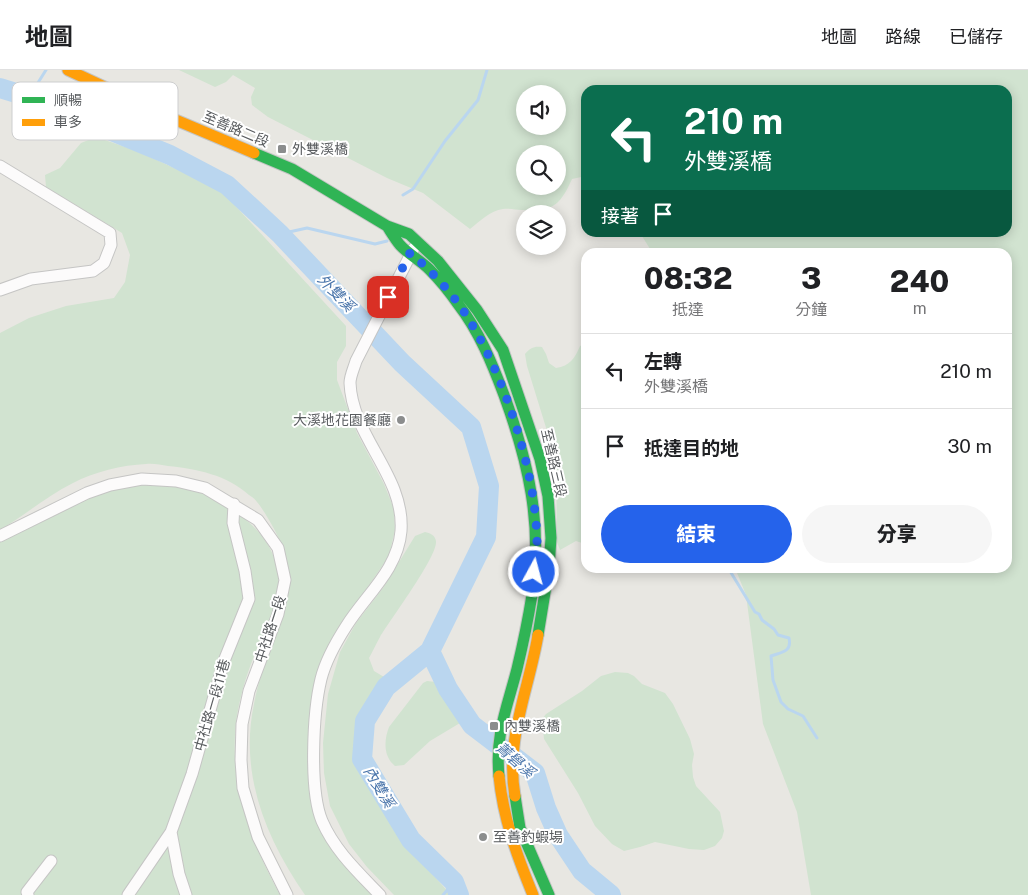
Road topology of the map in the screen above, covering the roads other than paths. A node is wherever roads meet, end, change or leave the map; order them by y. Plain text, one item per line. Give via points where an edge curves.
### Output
1 (68, 70) edge
2 (94, 82) edge
3 (178, 121) edge
4 (0, 166) edge
5 (387, 226) junction
6 (418, 242) junction
7 (410, 253) junction
8 (0, 290) edge
9 (234, 504) junction
10 (0, 536) edge
11 (172, 832) junction
12 (51, 861) dead end
13 (28, 895) edge
14 (128, 895) edge
15 (186, 895) edge
16 (287, 895) edge
17 (380, 895) edge
18 (533, 895) edge
19 (549, 895) edge

1 - 2 street, 至善路二段
3 - 5 street, 至善路二段 via 292,169
4 - 8 street via 110,233 111,245 104,262 93,270 31,279
5 - 6 street, 至善路二段 via 409,234
5 - 7 street, 至善路二段 via 399,244
6 - 7 street
6 - 19 street, 至善路三段 via 438,261 504,350 540,459 548,496 549,568 512,761 513,797 520,828
7 - 17 street via 356,361 350,381 359,423 390,481 400,508 400,532 395,555 383,577 332,649 321,679 315,717 316,795 322,821 343,856
7 - 18 street, 至善路三段 via 429,269 467,317 488,354 512,416 530,479 537,544 530,603 500,729 498,761 505,822
9 - 10 street, 中社路一段 via 205,488 176,481 142,479 87,493
9 - 11 street, 中社路一段11巷 via 232,523 249,599 224,661
9 - 16 street, 中社路一段 via 258,520 278,548 285,580 278,614 249,691 242,724 241,760 243,788 258,837
11 - 14 street, 中社路一段11巷
11 - 15 street
12 - 13 street via 27,892

